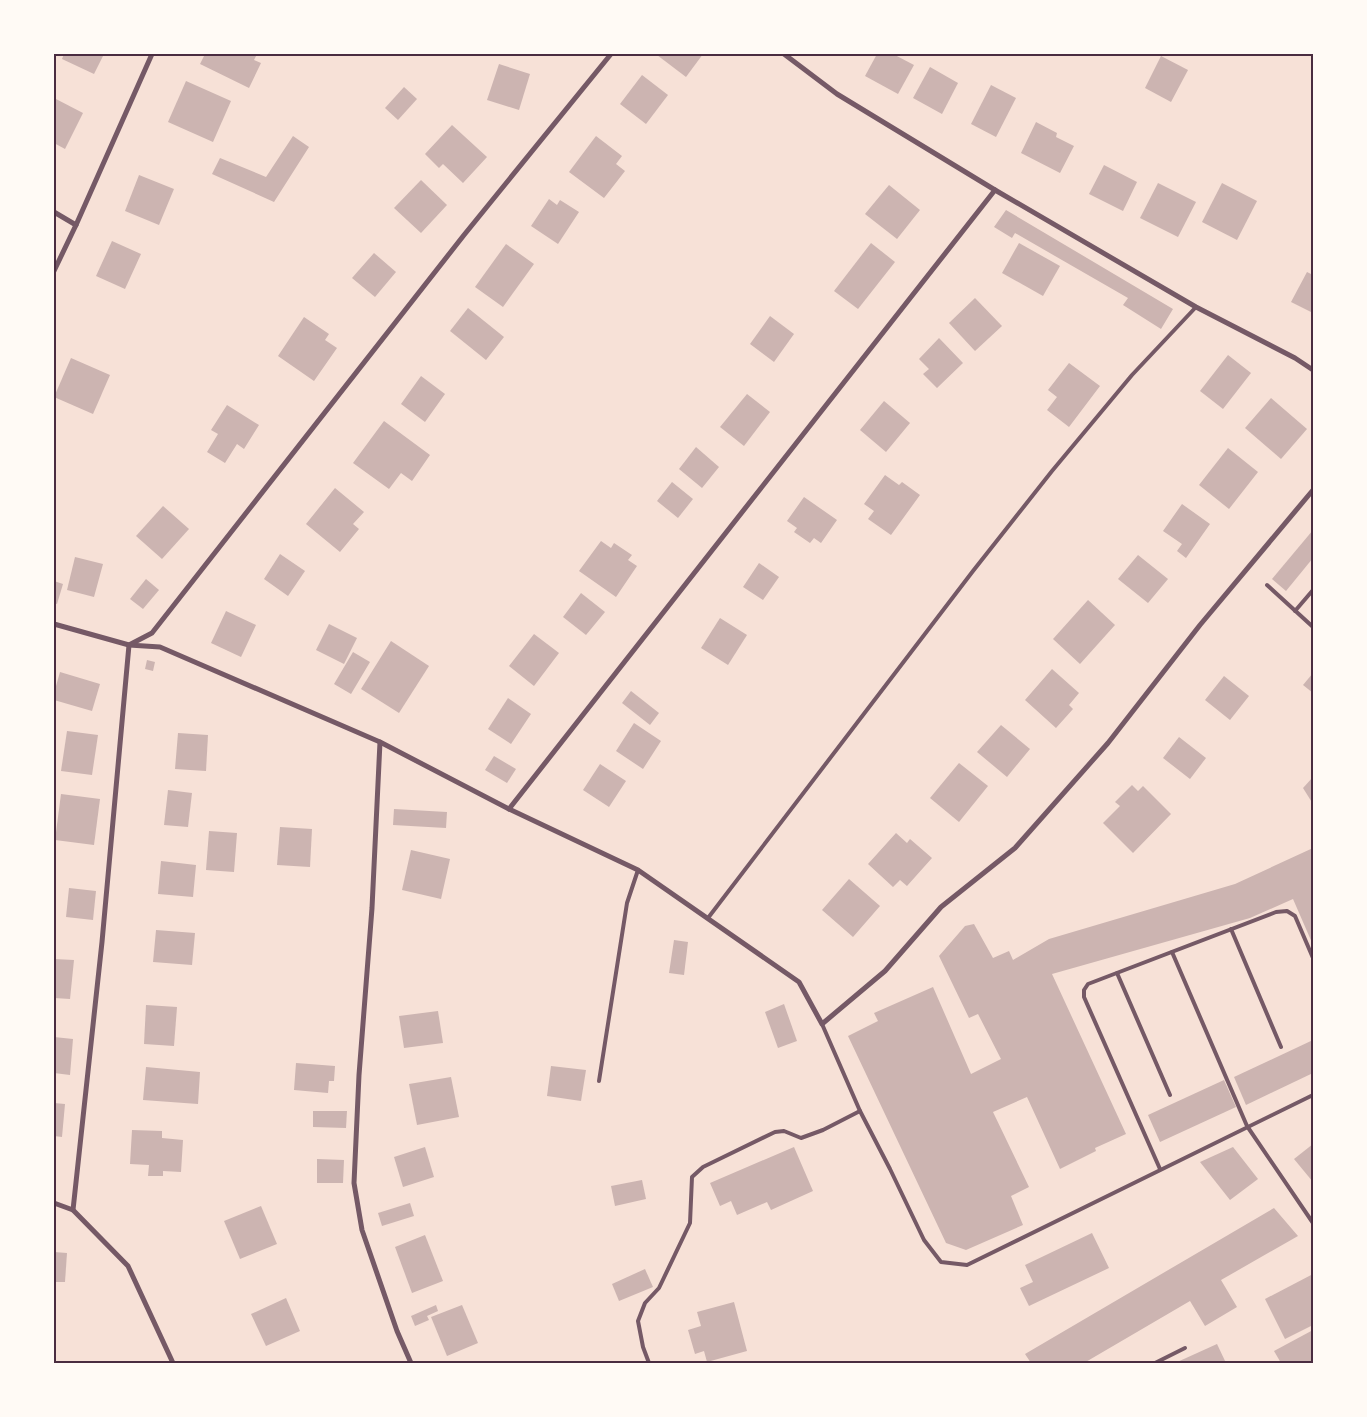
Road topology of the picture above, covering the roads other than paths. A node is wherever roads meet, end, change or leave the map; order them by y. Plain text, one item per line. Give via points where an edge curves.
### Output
1 (152, 54) edge
2 (611, 54) edge
3 (784, 54) edge
4 (995, 190) junction
5 (54, 212) edge
6 (76, 224) junction
7 (54, 271) edge
8 (1196, 307) junction
9 (1313, 370) edge
10 (1313, 490) edge
11 (1267, 585) dead end
12 (1313, 590) edge
13 (1295, 611) junction
14 (54, 624) edge
15 (1313, 627) edge
16 (129, 644) junction
17 (380, 742) junction
18 (509, 809) junction
19 (638, 870) junction
20 (708, 918) junction
21 (1231, 929) junction
22 (1172, 952) junction
23 (1313, 958) edge
24 (1117, 973) junction
25 (822, 1024) junction
26 (1281, 1046) dead end
27 (599, 1081) dead end
28 (1170, 1095) dead end
29 (1313, 1095) edge
30 (860, 1111) junction
31 (1247, 1126) junction
32 (1160, 1169) junction
33 (54, 1203) edge
34 (73, 1210) junction
35 (1313, 1223) edge
36 (1185, 1348) dead end
37 (173, 1363) edge
38 (411, 1363) edge
39 (649, 1363) edge
40 (1155, 1363) edge

1 - 6 street
2 - 16 street via 464,235 152,633
3 - 4 street via 837,94
4 - 8 street
4 - 18 street
5 - 6 street
6 - 7 street
8 - 9 street
8 - 20 lane via 1132,375 1052,471
10 - 25 street via 1200,625 1108,743 1015,848 941,907 886,971
11 - 13 lane
12 - 13 lane
13 - 15 lane
14 - 16 street
16 - 17 street via 160,647
16 - 34 street
17 - 18 street
17 - 38 street via 354,1183 362,1230
18 - 19 street
19 - 20 street
19 - 27 lane via 627,903
20 - 25 street via 799,982
21 - 22 lane
21 - 23 lane via 1287,911 1295,916
21 - 26 lane
22 - 24 lane
22 - 31 lane
24 - 28 lane
24 - 32 lane via 1088,984 1084,997
25 - 30 lane
29 - 31 lane
30 - 32 lane via 924,1240 941,1262 967,1264
30 - 39 lane via 801,1138 784,1131 775,1132 703,1167 692,1177 690,1223 659,1288 645,1303 638,1321
31 - 32 lane
31 - 35 lane
33 - 34 street
34 - 37 street via 128,1266
36 - 40 lane

